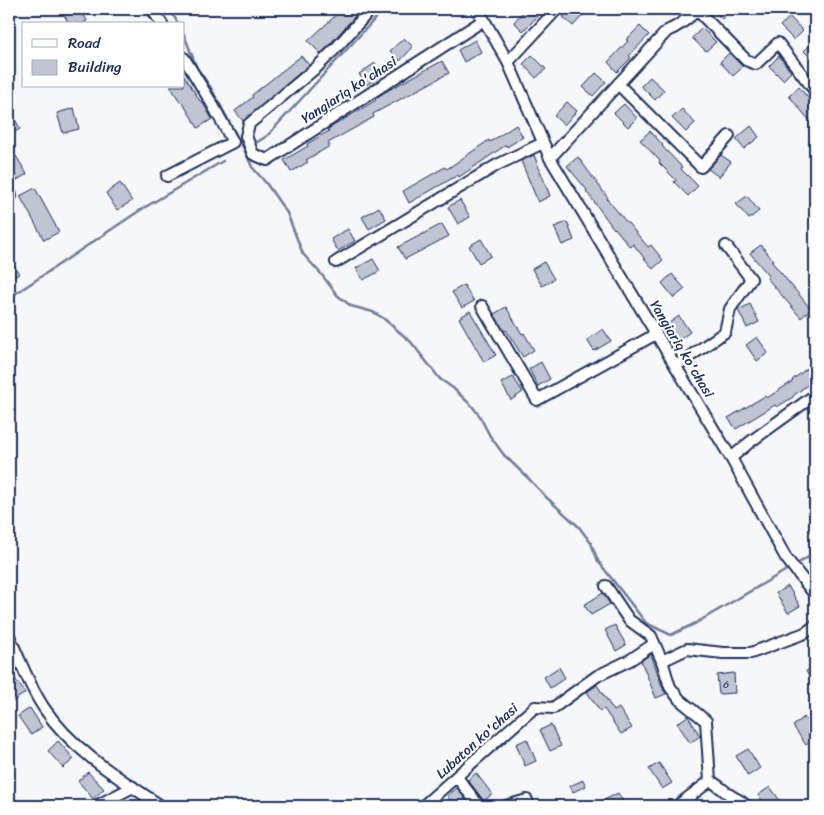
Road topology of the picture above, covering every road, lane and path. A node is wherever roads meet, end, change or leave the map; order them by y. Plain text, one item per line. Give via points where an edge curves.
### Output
1 (152, 9) edge
2 (371, 9) edge
3 (476, 9) edge
4 (557, 9) edge
5 (698, 9) edge
6 (484, 20) junction
7 (161, 22) edge
8 (185, 60) edge
9 (508, 62) junction
10 (618, 84) junction
11 (815, 91) edge
12 (729, 136) dead end
13 (543, 144) junction
14 (550, 158) junction
15 (168, 176) dead end
16 (726, 246) dead end
17 (336, 262) dead end
18 (482, 306) dead end
19 (656, 334) junction
20 (676, 366) junction
21 (815, 394) edge
22 (731, 458) junction
23 (606, 586) dead end
24 (815, 595) edge
25 (815, 626) edge
26 (9, 636) edge
27 (654, 644) junction
28 (662, 661) junction
29 (456, 777) junction
30 (710, 781) junction
31 (133, 787) junction
32 (527, 800) dead end
33 (96, 806) edge
34 (161, 806) edge
35 (423, 806) edge
36 (478, 806) edge
37 (506, 806) edge
38 (677, 806) edge
39 (746, 806) edge

1 - 7 street
2 - 6 street, Yangiariq ko'chasi via 317,67 249,124 246,136 253,154 267,160
3 - 6 street, Yangiariq ko'chasi
4 - 9 street
5 - 10 street via 675,28 667,30
5 - 11 street via 746,60 756,64 778,43
6 - 9 street, Yangiariq ko'chasi
8 - 15 street via 233,142
9 - 13 street, Yangiariq ko'chasi
10 - 12 street via 701,167
10 - 14 street
13 - 14 street, Yangiariq ko'chasi
13 - 17 street via 497,165
14 - 19 street, Yangiariq ko'chasi
16 - 20 street via 751,279 730,309 725,332
18 - 19 street via 537,400
19 - 20 street, Yangiariq ko'chasi
20 - 22 street, Yangiariq ko'chasi
21 - 22 street
22 - 24 street, Yangiariq ko'chasi via 786,558
23 - 27 street via 629,620 651,636
25 - 28 street via 805,633 751,653 687,650
26 - 31 street via 43,708 98,764
27 - 28 street
27 - 29 street, Lubaton ko'chasi via 597,676 552,708 535,708
28 - 30 street via 670,687 680,700 706,721
29 - 35 street, Lubaton ko'chasi
29 - 36 street
30 - 38 street
30 - 39 street
31 - 33 street
31 - 34 street
32 - 37 street

